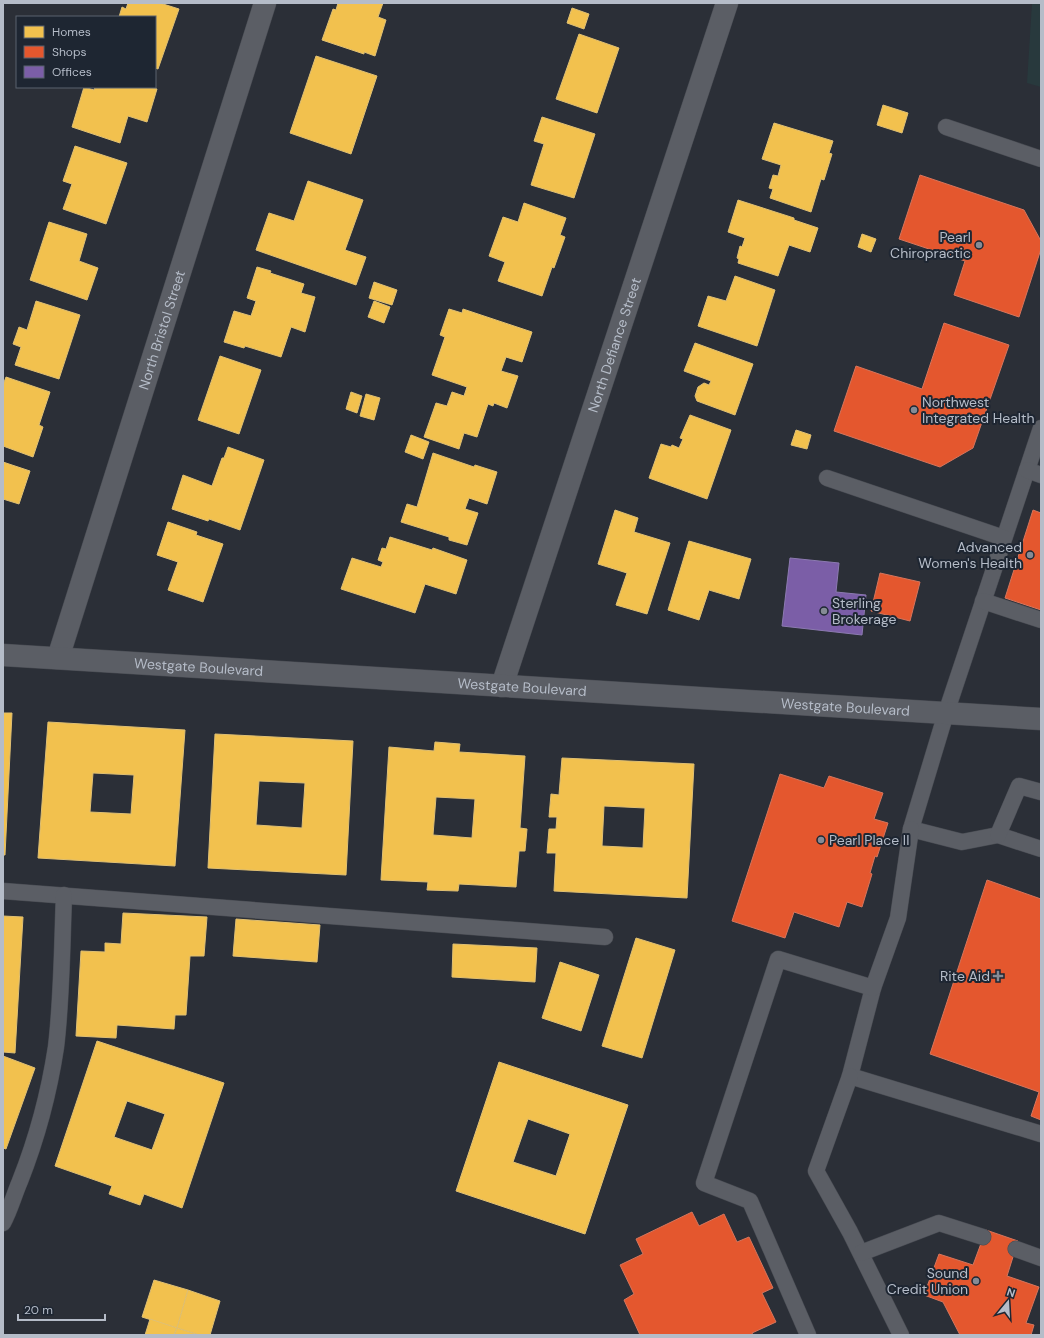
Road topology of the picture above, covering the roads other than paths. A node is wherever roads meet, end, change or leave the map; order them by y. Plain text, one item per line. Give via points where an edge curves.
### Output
1 (266, 3) edge
2 (727, 3) edge
3 (946, 127) dead end
4 (1041, 159) edge
5 (1041, 428) edge
6 (1034, 472) edge
7 (827, 478) dead end
8 (1004, 538) junction
9 (983, 600) junction
10 (1041, 620) edge
11 (3, 655) edge
12 (58, 658) junction
13 (502, 686) junction
14 (946, 713) junction
15 (1041, 719) edge
16 (1041, 792) edge
17 (911, 829) junction
18 (998, 835) junction
19 (1041, 849) edge
20 (3, 891) edge
21 (64, 895) junction
22 (605, 937) dead end
23 (873, 988) junction
24 (850, 1076) junction
25 (1041, 1134) edge
26 (3, 1223) edge
27 (983, 1237) dead end
28 (1016, 1249) dead end
29 (861, 1253) junction
30 (1041, 1258) edge
31 (808, 1335) edge
32 (901, 1335) edge

1 - 12 street, North Bristol Street
2 - 13 street, North Defiance Street
3 - 4 lane
5 - 6 lane
6 - 8 lane
7 - 8 lane
8 - 9 lane
9 - 10 lane
9 - 14 lane
11 - 12 street, Westgate Boulevard
12 - 13 street, Westgate Boulevard
13 - 14 street, Westgate Boulevard
14 - 15 street, Westgate Boulevard
14 - 17 lane
16 - 18 lane via 1019,786
17 - 18 lane via 962,842
17 - 23 lane via 898,918
18 - 19 lane
20 - 21 lane
21 - 22 lane
21 - 26 lane via 56,1046 48,1090 28,1161
23 - 24 lane
23 - 31 lane via 778,959 704,1183 750,1200
24 - 25 lane
24 - 29 lane via 816,1171
27 - 29 lane via 939,1223
28 - 30 lane
29 - 32 lane

